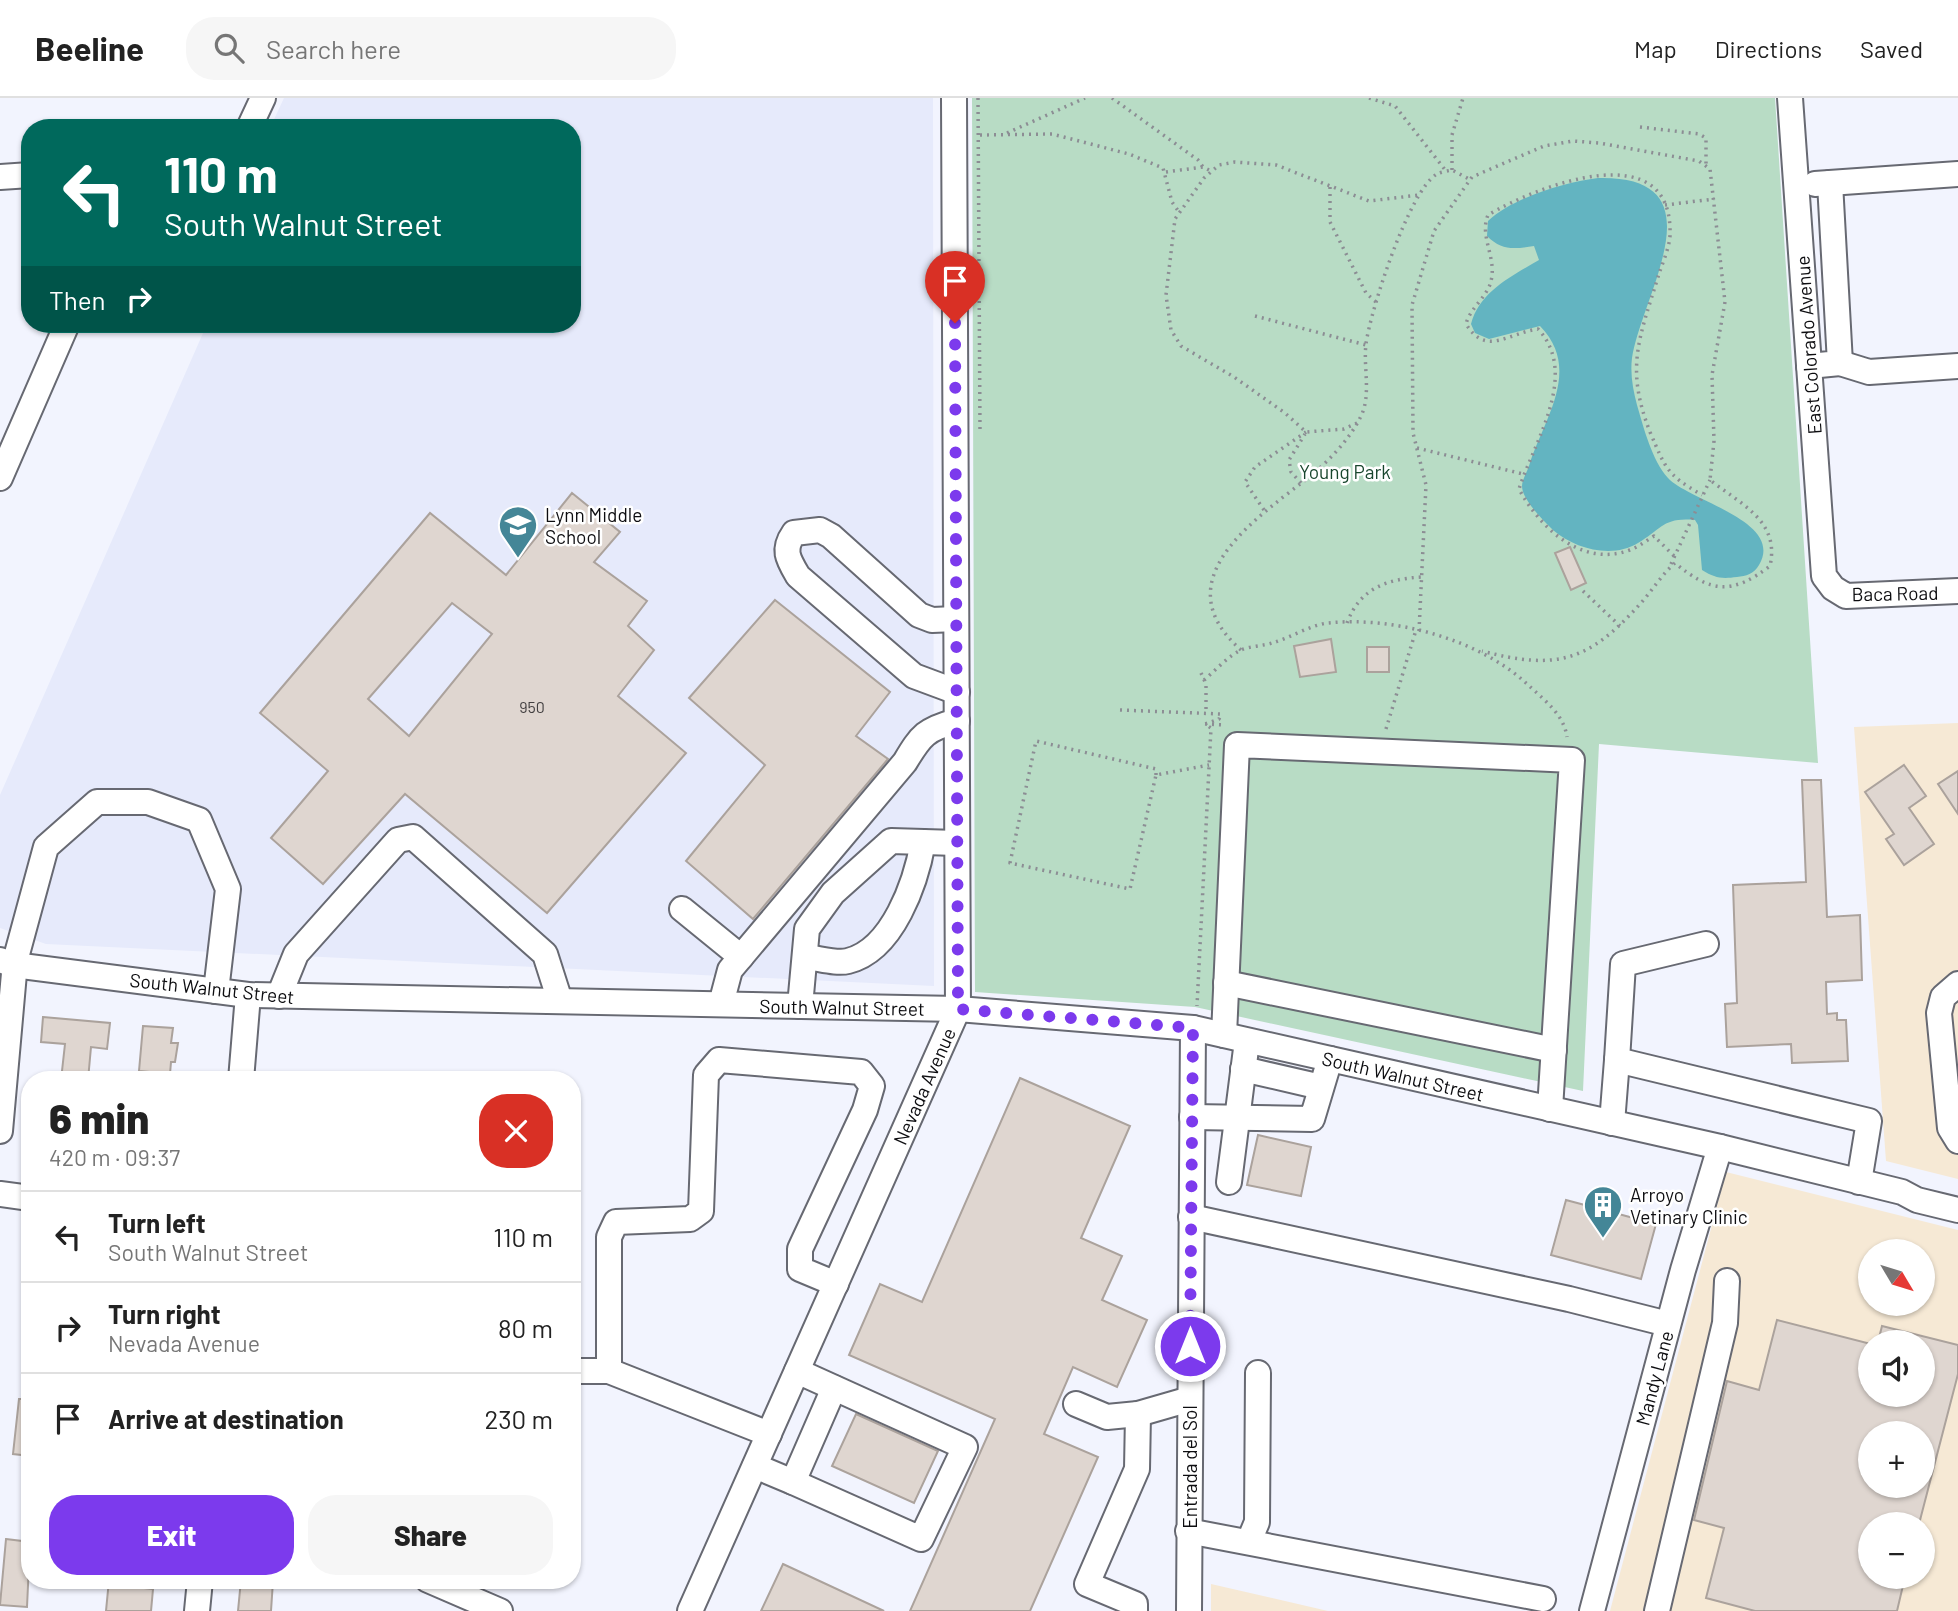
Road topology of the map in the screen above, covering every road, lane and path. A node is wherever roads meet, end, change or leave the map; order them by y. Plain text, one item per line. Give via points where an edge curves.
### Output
1 (263, 98) edge
2 (954, 98) edge
3 (978, 98) edge
4 (1085, 98) edge
5 (1112, 98) edge
6 (1369, 98) edge
7 (1463, 98) edge
8 (1790, 98) edge
9 (253, 119) edge
10 (1640, 127) dead end
11 (954, 134) junction
12 (1005, 134) junction
13 (979, 135) junction
14 (1706, 166) junction
15 (1203, 167) junction
16 (1452, 170) junction
17 (1211, 171) junction
18 (1165, 172) junction
19 (1446, 172) junction
20 (1958, 174) edge
21 (21, 176) edge
22 (0, 177) edge
23 (1470, 180) junction
24 (1830, 183) junction
25 (1797, 185) junction
26 (1330, 187) junction
27 (1419, 195) junction
28 (1714, 199) junction
29 (1665, 205) junction
30 (1180, 212) junction
31 (1377, 303) junction
32 (1255, 316) dead end
33 (63, 333) edge
34 (1366, 345) junction
35 (1840, 363) junction
36 (1809, 366) junction
37 (1958, 366) edge
38 (1357, 423) junction
39 (1306, 432) junction
40 (980, 441) dead end
41 (1417, 448) junction
42 (1523, 474) junction
43 (0, 478) edge
44 (1710, 480) junction
45 (1301, 483) junction
46 (1701, 496) junction
47 (1264, 510) junction
48 (1674, 556) junction
49 (1671, 566) junction
50 (1422, 577) junction
51 (1833, 589) joint
52 (1583, 591) dead end
53 (1958, 591) edge
54 (957, 619) junction
55 (1347, 623) junction
56 (1620, 626) junction
57 (1418, 630) junction
58 (1241, 650) junction
59 (1482, 651) junction
60 (1201, 673) dead end
61 (1204, 680) junction
62 (957, 692) junction
63 (1120, 710) dead end
64 (1206, 712) junction
65 (957, 721) junction
66 (1205, 724) junction
67 (1233, 725) dead end
68 (1398, 732) dead end
69 (1554, 738) dead end
70 (1209, 765) junction
71 (1156, 775) junction
72 (923, 842) junction
73 (957, 843) junction
74 (682, 909) dead end
75 (1706, 944) dead end
76 (741, 957) junction
77 (805, 957) junction
78 (10, 962) edge
79 (1226, 983) junction
80 (1958, 984) edge
81 (216, 991) junction
82 (248, 995) junction
83 (279, 996) junction
84 (560, 1002) junction
85 (721, 1004) junction
86 (800, 1006) junction
87 (958, 1009) junction
88 (1194, 1029) junction
89 (1235, 1038) junction
90 (1554, 1050) junction
91 (1330, 1059) junction
92 (1617, 1060) junction
93 (1243, 1069) junction
94 (242, 1071) edge
95 (1321, 1087) junction
96 (1550, 1109) junction
97 (1192, 1117) junction
98 (1237, 1118) junction
99 (1612, 1123) junction
100 (0, 1131) edge
101 (1958, 1141) edge
102 (1720, 1147) junction
103 (1229, 1182) dead end
104 (1859, 1182) junction
105 (0, 1194) edge
106 (21, 1197) edge
107 (1958, 1210) edge
108 (1191, 1217) junction
109 (1727, 1281) dead end
110 (836, 1284) junction
111 (1668, 1324) junction
112 (581, 1371) edge
113 (608, 1371) junction
114 (797, 1371) junction
115 (1258, 1373) dead end
116 (834, 1388) junction
117 (1190, 1399) junction
118 (1076, 1404) dead end
119 (1138, 1414) junction
120 (769, 1434) junction
121 (755, 1466) junction
122 (793, 1482) junction
123 (1188, 1531) junction
124 (1249, 1541) junction
125 (199, 1589) edge
126 (449, 1589) edge
127 (1543, 1599) dead end
128 (197, 1611) edge
129 (500, 1611) edge
130 (690, 1611) edge
131 (1135, 1611) edge
132 (1189, 1611) edge
133 (1592, 1611) edge
134 (1657, 1611) edge

1 - 9 street
2 - 11 street, Nevada Avenue
3 - 13 path
4 - 12 path
5 - 15 path
6 - 19 path via 1395,106
7 - 16 path via 1452,135
8 - 25 street, East Colorado Avenue
10 - 14 path via 1706,138
11 - 13 path
11 - 54 street, Nevada Avenue
12 - 13 path
12 - 18 path via 1064,137 1129,154
13 - 40 path
14 - 23 path via 1699,161 1573,141 1544,146
14 - 28 path
15 - 17 path
15 - 18 path
16 - 19 path
16 - 23 path
17 - 26 path via 1235,162 1276,165
17 - 30 path
18 - 30 path via 1172,202
19 - 27 path via 1436,175
20 - 24 street
21 - 22 street
23 - 41 path via 1434,231 1412,305
24 - 25 street
24 - 35 street
25 - 36 street, East Colorado Avenue
26 - 27 path via 1369,201
26 - 31 path via 1330,222 1366,293
27 - 31 path via 1402,228
28 - 29 path
28 - 44 path via 1725,302 1712,375
29 - 42 path via 1652,184 1613,174 1577,178 1488,215 1483,226 1492,258 1491,284 1465,324 1474,337 1490,343 1538,329 1551,349 1556,373 1548,415
29 - 46 path via 1670,239 1638,340 1634,374 1644,417 1665,468
30 - 39 path via 1167,268 1171,330 1181,345 1234,377
31 - 34 path
32 - 34 path
33 - 43 street
34 - 38 path via 1366,395
35 - 36 street
35 - 37 street via 1869,372
36 - 51 street, East Colorado Avenue via 1824,576
38 - 39 path
38 - 45 path via 1327,461
39 - 45 path via 1289,460
39 - 47 path via 1255,467 1245,482
41 - 42 path
41 - 50 path via 1426,485
42 - 48 path via 1519,489 1538,521 1556,537 1590,552 1612,554 1631,550 1654,536
44 - 46 path
44 - 49 path via 1766,526 1774,548 1770,566 1736,587 1721,587 1703,583 1675,563
45 - 47 path
46 - 48 path
47 - 58 path via 1229,546 1212,576 1210,596 1216,620
48 - 49 path
49 - 56 path
50 - 55 path via 1404,578 1367,592
50 - 57 path
51 - 53 street, Baca Road via 1846,596
52 - 56 path
54 - 62 street, Nevada Avenue
54 - 62 street via 932,620 919,615 820,530 794,533 785,545 798,576 914,676
55 - 57 path
55 - 58 path via 1325,623
56 - 59 path via 1590,651 1570,658 1531,661
57 - 59 path
57 - 68 path via 1385,731
58 - 61 path
59 - 69 path via 1549,704 1565,726 1567,739
60 - 61 path
61 - 64 path
62 - 65 street, Nevada Avenue
63 - 64 path
64 - 66 path via 1221,713 1219,719
65 - 73 street, Nevada Avenue
65 - 76 street via 931,728 919,738 905,762
66 - 67 path
66 - 70 path via 1211,729
70 - 71 path
70 - 88 path
71 - 71 path via 1130,889 1010,863 1036,741 1156,769
72 - 73 street
72 - 77 street via 891,841 875,852 834,893 807,929
72 - 77 street via 917,876 896,919 870,952 846,961
73 - 87 street, Nevada Avenue
74 - 76 street
75 - 92 street via 1623,964
76 - 85 street via 730,970
77 - 86 street
78 - 81 street, South Walnut Street
78 - 81 street via 46,847 97,802 148,802 200,820 228,889
78 - 100 street
79 - 89 street
79 - 90 street
79 - 90 street via 1237,745 1572,760
80 - 101 street via 1943,997 1940,1013 1950,1128
81 - 82 street, South Walnut Street
82 - 83 street, South Walnut Street
82 - 94 street
83 - 84 street, South Walnut Street
83 - 84 street via 296,954 398,840 413,837 545,954
84 - 85 street, South Walnut Street
85 - 86 street, South Walnut Street
86 - 87 street, South Walnut Street
87 - 88 street, South Walnut Street
87 - 110 street, Nevada Avenue
88 - 89 street, South Walnut Street
88 - 97 street, Entrada del Sol
89 - 91 street, South Walnut Street
89 - 93 street
90 - 96 street
91 - 95 street
91 - 96 street, South Walnut Street
92 - 99 street
92 - 104 street via 1869,1121
93 - 95 street
93 - 98 street
95 - 98 street via 1312,1119
96 - 99 street, South Walnut Street
97 - 98 street
97 - 108 street, Entrada del Sol
98 - 103 street
99 - 102 street, South Walnut Street
102 - 104 street, South Walnut Street
102 - 111 street, Mandy Lane
104 - 107 street, South Walnut Street
105 - 106 street
108 - 111 street
108 - 117 street, Entrada del Sol
109 - 134 street via 1725,1323
110 - 113 street via 800,1269 800,1249 872,1086 861,1072 719,1060 706,1075 701,1210 690,1219 616,1222 609,1237
110 - 114 street, Nevada Avenue
111 - 133 street, Mandy Lane
112 - 113 street
113 - 120 street
114 - 116 street
114 - 120 street, Nevada Avenue
115 - 124 street via 1256,1522
116 - 122 street
116 - 122 street via 965,1447 921,1539
117 - 119 street
117 - 123 street, Entrada del Sol
118 - 119 street via 1107,1417
119 - 131 street via 1137,1469 1087,1584 1135,1604
120 - 121 street, Nevada Avenue
121 - 122 street
121 - 130 street, Nevada Avenue
123 - 124 street
123 - 132 street, Entrada del Sol
124 - 127 street
125 - 128 street
126 - 129 street

